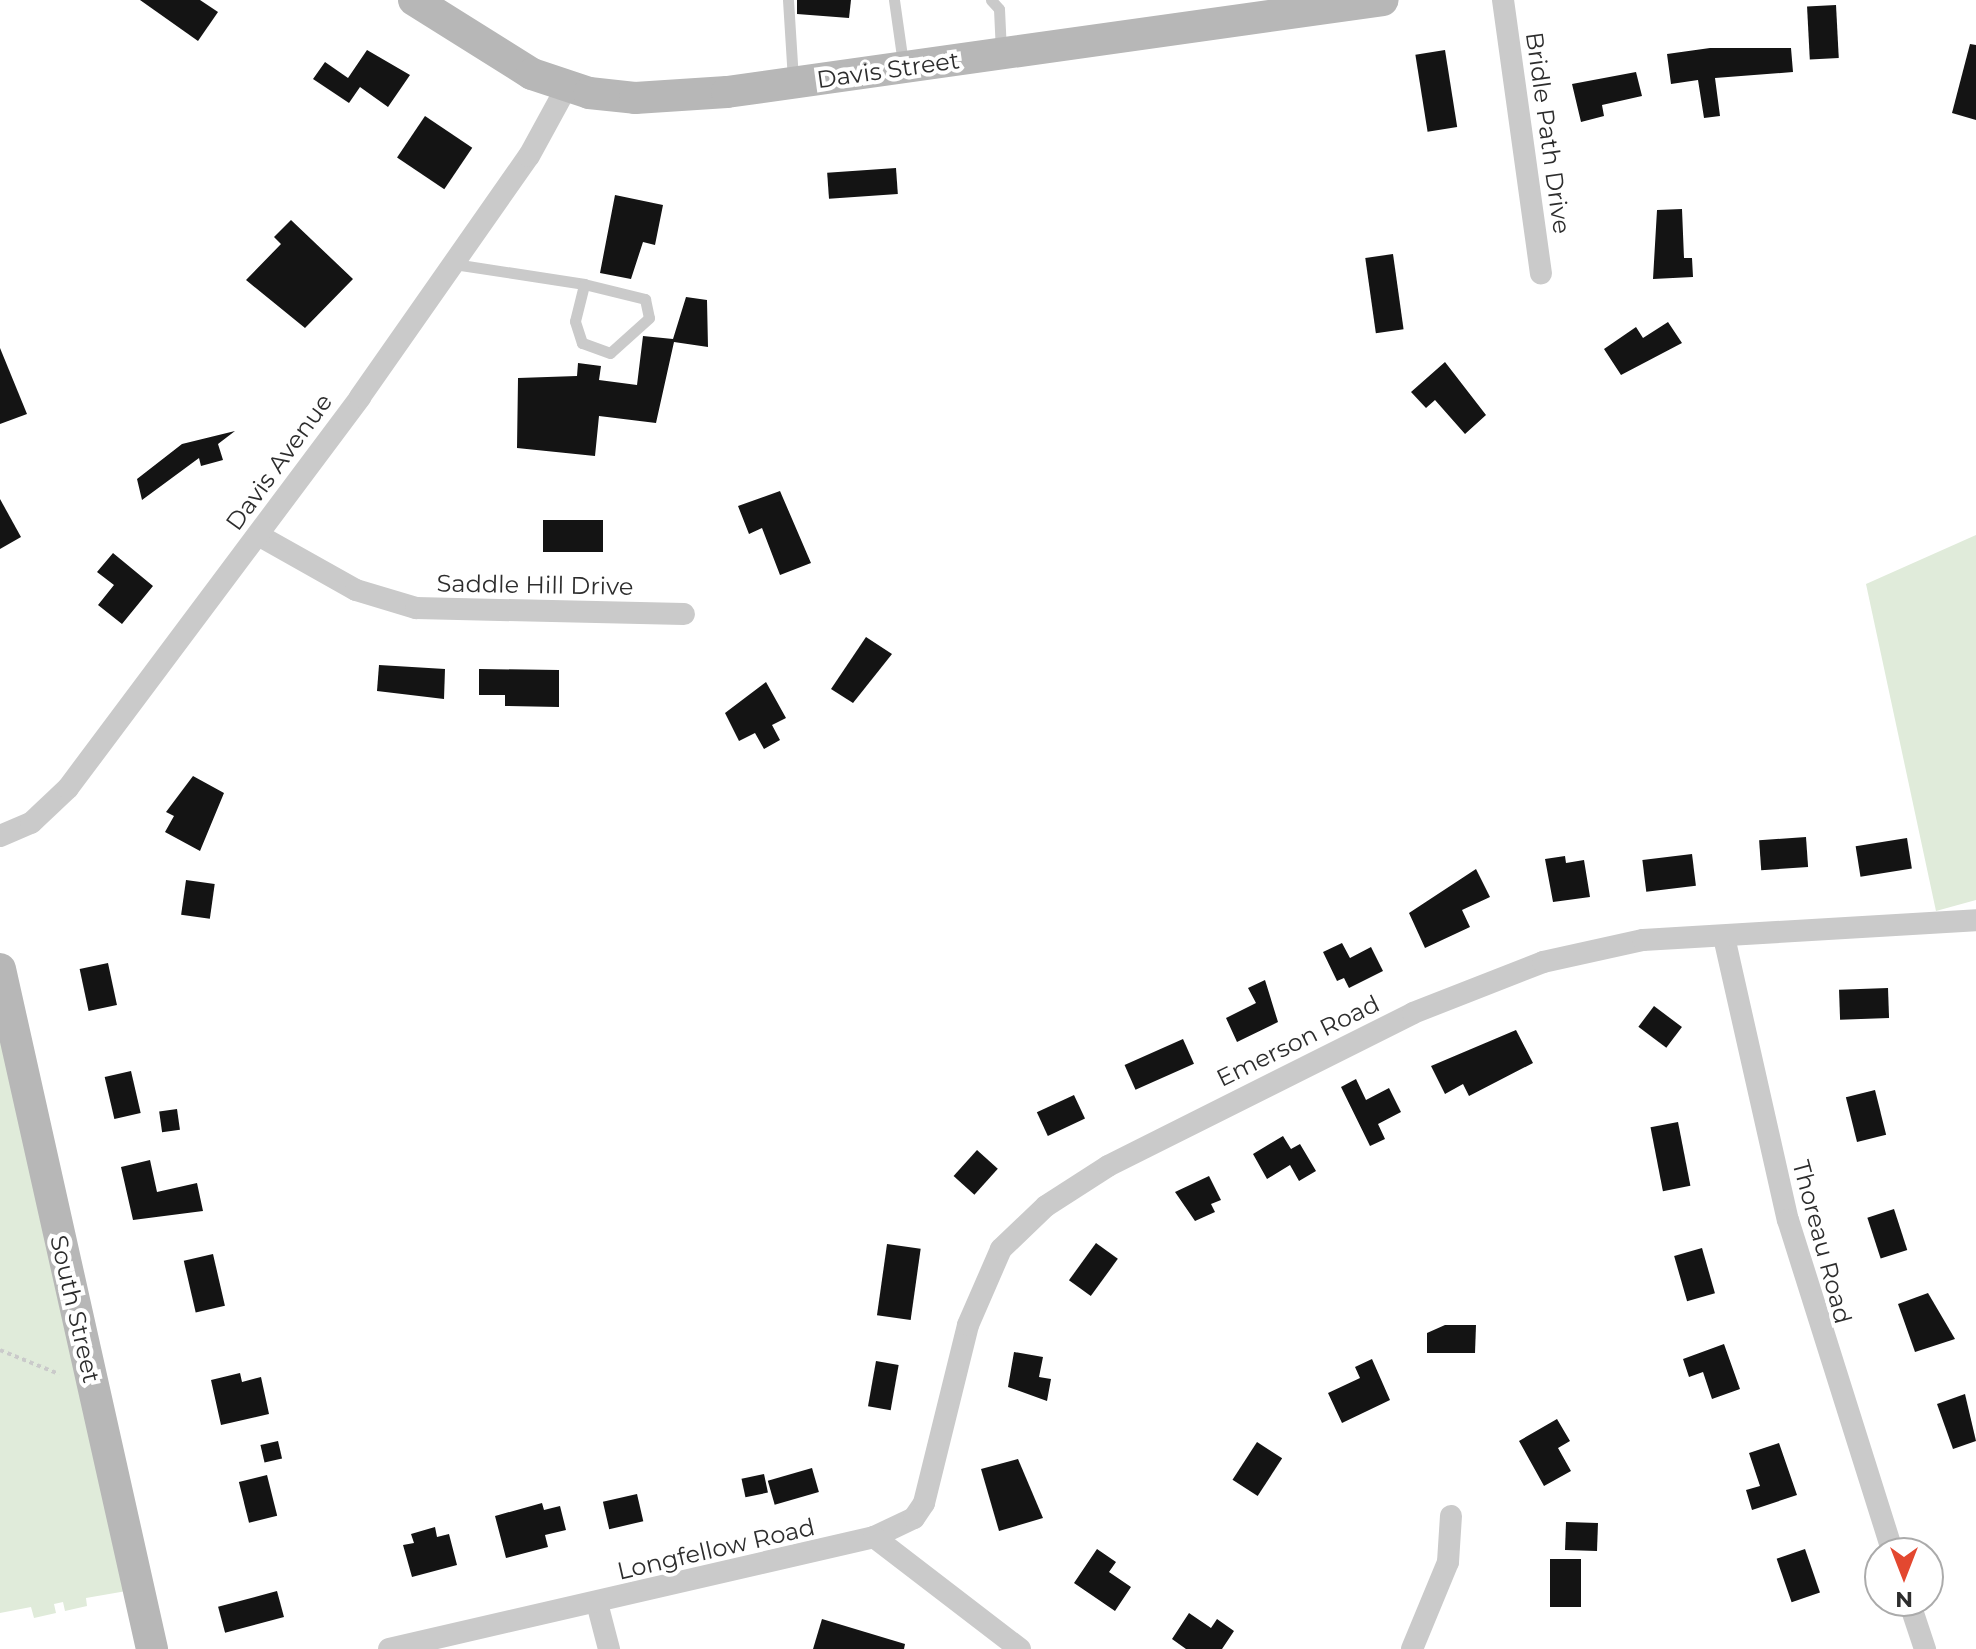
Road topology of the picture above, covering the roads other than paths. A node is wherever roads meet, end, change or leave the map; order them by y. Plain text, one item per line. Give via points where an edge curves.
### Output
1 (414, 0) edge
2 (788, 0) edge
3 (894, 0) edge
4 (991, 0) edge
5 (1383, 0) edge
6 (1503, 0) edge
7 (1001, 54) junction
8 (904, 67) junction
9 (793, 83) junction
10 (566, 88) junction
11 (453, 264) junction
12 (1541, 273) dead end
13 (584, 284) junction
14 (258, 535) junction
15 (684, 614) dead end
16 (0, 836) edge
17 (1976, 920) edge
18 (1724, 937) junction
19 (0, 969) edge
20 (1451, 1516) dead end
21 (874, 1537) junction
22 (1888, 1537) edge
23 (597, 1603) junction
24 (1914, 1617) edge
25 (152, 1649) edge
26 (389, 1649) edge
27 (609, 1649) edge
28 (1020, 1649) edge
29 (1412, 1649) edge
30 (1925, 1649) edge

1 - 10 street, Davis Street via 497,55
2 - 9 lane
3 - 8 lane
4 - 7 lane via 999,9
5 - 7 street, Davis Street
6 - 12 street, Bridle Path Drive
7 - 8 street, Davis Street
8 - 9 street, Davis Street
9 - 10 street, Davis Street via 664,97
10 - 11 street, Davis Avenue
11 - 13 lane
11 - 14 street, Davis Avenue
13 - 13 lane via 645,299 649,318 610,353 582,343 575,321
14 - 15 street, Saddle Hill Drive via 356,590 416,608
14 - 16 street, Davis Avenue via 61,797
17 - 18 street, Emerson Road
18 - 21 street, Emerson Road via 1603,945 1479,985 1145,1146 1046,1206 1001,1249 987,1273 924,1503 914,1518
18 - 22 street, Thoreau Road via 1792,1234
19 - 25 street, South Street
20 - 29 street via 1448,1562
21 - 23 street, Longfellow Road
21 - 28 street
23 - 26 street, Longfellow Road
23 - 27 street
24 - 30 street

